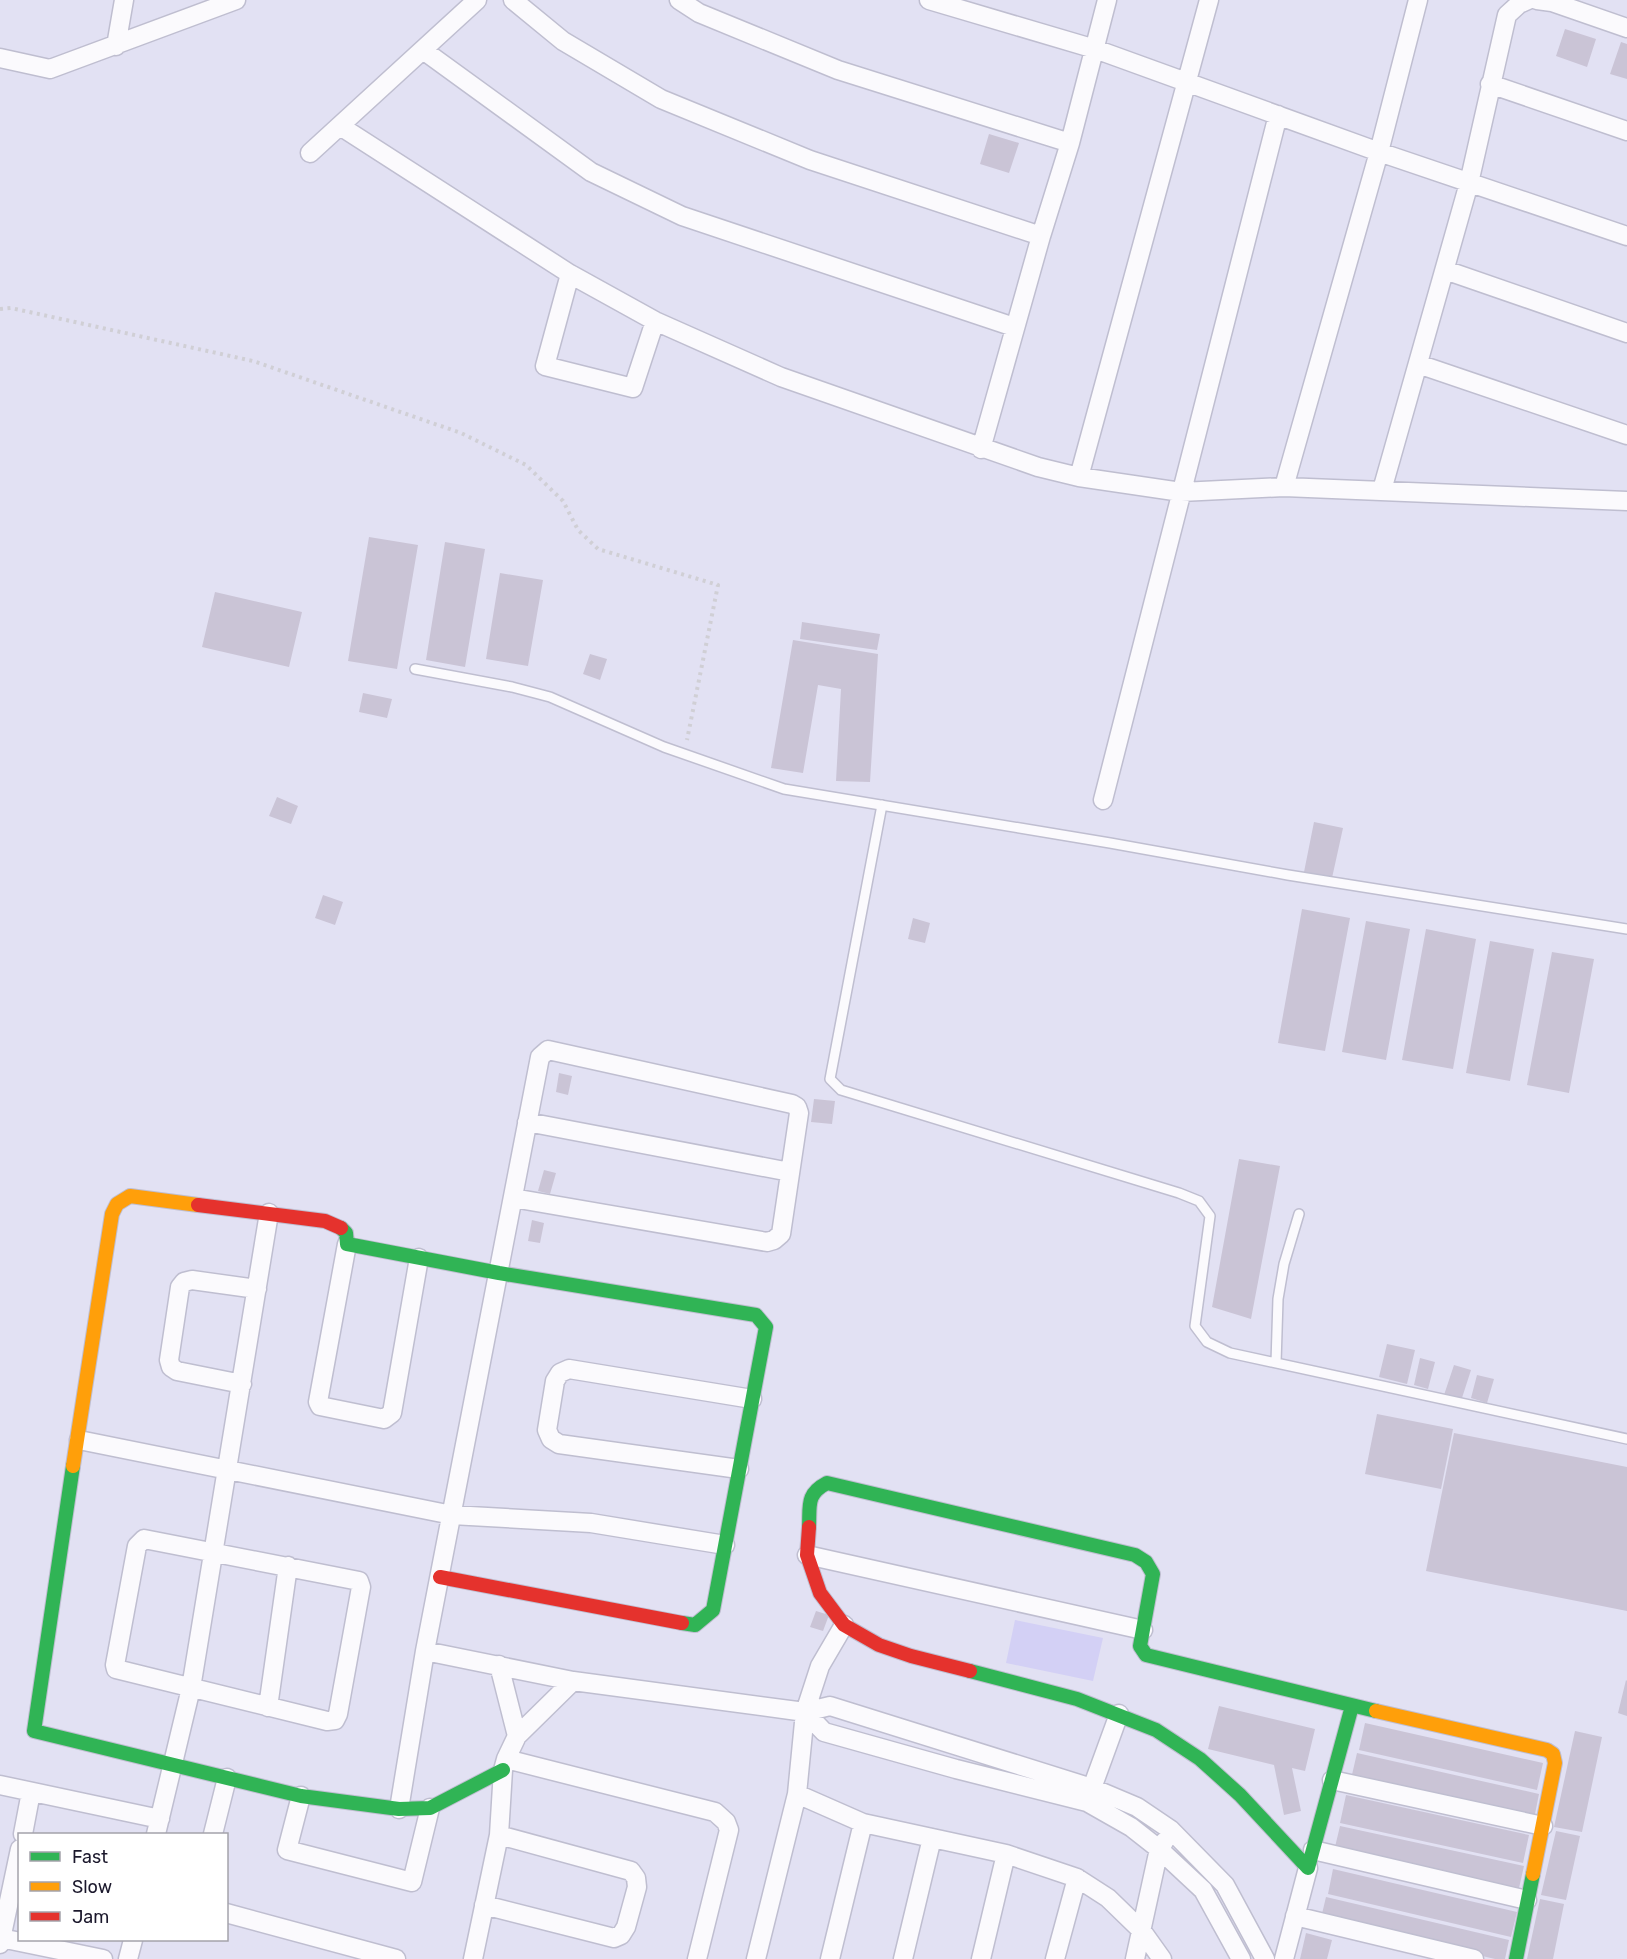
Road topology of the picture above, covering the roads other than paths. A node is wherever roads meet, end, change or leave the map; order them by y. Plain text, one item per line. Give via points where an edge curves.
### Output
1 (124, 0) edge
2 (236, 0) edge
3 (477, 0) edge
4 (513, 0) edge
5 (679, 0) edge
6 (929, 0) edge
7 (1107, 0) edge
8 (1209, 0) edge
9 (1418, 0) edge
10 (1528, 0) edge
11 (1537, 0) edge
12 (1627, 28) edge
13 (116, 46) junction
14 (1095, 49) junction
15 (423, 50) junction
16 (0, 58) edge
17 (1187, 82) junction
18 (1490, 84) junction
19 (1278, 115) junction
20 (340, 126) junction
21 (1627, 130) edge
22 (1070, 143) junction
23 (1379, 152) junction
24 (310, 153) dead end
25 (1470, 183) junction
26 (1041, 236) junction
27 (1627, 236) edge
28 (1445, 270) junction
29 (570, 274) junction
30 (655, 321) junction
31 (1014, 327) junction
32 (1627, 333) edge
33 (1418, 364) junction
34 (1627, 435) edge
35 (981, 449) junction
36 (1079, 477) junction
37 (1284, 487) junction
38 (1382, 490) junction
39 (1180, 492) junction
40 (1627, 501) edge
41 (415, 669) dead end
42 (1103, 800) dead end
43 (882, 805) junction
44 (1627, 929) edge
45 (527, 1122) junction
46 (790, 1172) junction
47 (513, 1198) junction
48 (269, 1213) junction
49 (1299, 1214) dead end
50 (347, 1244) junction
51 (419, 1258) junction
52 (499, 1272) junction
53 (257, 1289) junction
54 (1276, 1363) junction
55 (242, 1384) junction
56 (752, 1399) junction
57 (1627, 1439) edge
58 (79, 1440) junction
59 (739, 1469) junction
60 (228, 1470) junction
61 (452, 1515) junction
62 (725, 1545) junction
63 (214, 1552) junction
64 (807, 1555) junction
65 (288, 1566) junction
66 (440, 1577) junction
67 (844, 1625) junction
68 (1143, 1630) junction
69 (425, 1650) junction
70 (499, 1665) junction
71 (573, 1681) junction
72 (191, 1688) junction
73 (1352, 1706) junction
74 (268, 1707) junction
75 (805, 1712) junction
76 (1119, 1714) junction
77 (517, 1736) junction
78 (961, 1748) junction
79 (505, 1764) junction
80 (172, 1766) junction
81 (956, 1769) junction
82 (227, 1779) junction
83 (1332, 1780) junction
84 (0, 1785) edge
85 (31, 1792) junction
86 (797, 1794) junction
87 (1090, 1795) junction
88 (301, 1796) junction
89 (430, 1808) junction
90 (399, 1809) junction
91 (863, 1823) junction
92 (1543, 1826) junction
93 (158, 1827) edge
94 (1171, 1830) junction
95 (22, 1833) edge
96 (213, 1833) edge
97 (499, 1835) junction
98 (932, 1838) junction
99 (1160, 1849) junction
100 (1313, 1850) junction
101 (1006, 1854) junction
102 (18, 1860) edge
103 (1308, 1868) junction
104 (1077, 1878) junction
105 (1527, 1900) junction
106 (484, 1905) junction
107 (228, 1914) edge
108 (1295, 1916) junction
109 (1142, 1931) junction
110 (1, 1941) edge
111 (133, 1941) edge
112 (103, 1959) edge
113 (128, 1959) edge
114 (396, 1959) edge
115 (473, 1959) edge
116 (697, 1959) edge
117 (756, 1959) edge
118 (830, 1959) edge
119 (903, 1959) edge
120 (981, 1959) edge
121 (1055, 1959) edge
122 (1135, 1959) edge
123 (1162, 1959) edge
124 (1241, 1959) edge
125 (1265, 1959) edge
126 (1284, 1959) edge
127 (1474, 1959) edge
128 (1516, 1959) edge

1 - 13 street
2 - 13 street
3 - 15 street
4 - 26 street via 563,41 661,99 810,160
5 - 22 street via 699,13 838,70
6 - 14 street
7 - 14 street
8 - 17 street
9 - 23 street
10 - 18 street via 1507,15
11 - 12 street
13 - 16 street via 50,69
14 - 17 street
14 - 22 street
15 - 20 street
15 - 31 street via 591,172 682,216
17 - 19 street
17 - 36 street
18 - 21 street
18 - 25 street
19 - 23 street
19 - 39 street
20 - 24 street
20 - 29 street
22 - 26 street
23 - 25 street
23 - 37 street
25 - 27 street
25 - 28 street
26 - 31 street
28 - 32 street
28 - 33 street
29 - 30 street
29 - 30 street via 545,366 633,388
30 - 35 street via 781,377
31 - 35 street
33 - 34 street
33 - 38 street
35 - 36 street
36 - 39 street
37 - 38 street
37 - 39 street
38 - 40 street
39 - 42 street
41 - 43 lane via 550,697 684,755 784,789
43 - 44 lane
43 - 54 lane via 830,1078 841,1090 1199,1201 1210,1216 1195,1326 1207,1342 1230,1353
45 - 46 street
45 - 46 street via 540,1057 548,1050 792,1104 799,1113
45 - 47 street
46 - 47 street via 781,1234 767,1242
47 - 52 street
48 - 50 street via 337,1225 346,1233
48 - 53 street
48 - 58 street via 130,1196 117,1204 111,1214
49 - 54 lane via 1278,1299
50 - 51 street
50 - 51 street via 318,1402 320,1406 384,1419 392,1413
51 - 52 street
52 - 56 street via 756,1316 766,1326
52 - 61 street
53 - 55 street
53 - 55 street via 192,1280 180,1287 171,1367
54 - 57 lane
55 - 60 street
56 - 59 street
56 - 59 street via 569,1369 555,1381 547,1430 559,1444
58 - 60 street
58 - 80 street via 34,1731
59 - 62 street
60 - 61 street
60 - 63 street
61 - 62 street via 591,1523
61 - 66 street
62 - 66 street via 713,1610 695,1624
63 - 65 street
63 - 72 street
63 - 72 street via 140,1541 116,1665 121,1671
64 - 67 street via 820,1593
64 - 68 street
64 - 68 street via 810,1499 815,1489 827,1483 1135,1555 1146,1562 1153,1574
65 - 74 street
65 - 74 street via 353,1578 361,1587 334,1720
66 - 69 street
67 - 75 street via 820,1666
67 - 76 street via 890,1649
68 - 73 street via 1140,1646 1146,1655
69 - 70 street
69 - 90 street
70 - 71 street
70 - 77 street
71 - 75 street
71 - 77 street
72 - 74 street
72 - 80 street
73 - 83 street
73 - 92 street via 1547,1750 1553,1754 1555,1763
75 - 78 street via 830,1706
75 - 81 street via 824,1732
75 - 86 street
76 - 87 street
76 - 103 street via 1156,1730 1200,1759 1240,1795
77 - 79 street
78 - 81 street
78 - 87 street
79 - 89 street
79 - 97 street
79 - 116 street via 715,1812 726,1822 729,1830
80 - 82 street
80 - 93 street
81 - 87 street
82 - 88 street
82 - 96 street
83 - 92 street
83 - 100 street
84 - 85 street
85 - 93 street
85 - 95 street
86 - 91 street
86 - 117 street
87 - 94 street via 1137,1807
87 - 99 street
88 - 89 street via 287,1850 412,1882
88 - 90 street
89 - 90 street
91 - 98 street
91 - 118 street
92 - 105 street
94 - 99 street
94 - 125 street via 1225,1885
97 - 106 street
97 - 106 street via 631,1871 637,1887 626,1927 614,1938
98 - 101 street
98 - 119 street
99 - 109 street
99 - 124 street via 1203,1890
100 - 103 street
100 - 105 street
101 - 104 street
101 - 120 street
102 - 110 street
103 - 108 street
104 - 109 street via 1108,1898
104 - 121 street
105 - 128 street
106 - 115 street
107 - 114 street
108 - 126 street
108 - 127 street
109 - 122 street
109 - 123 street
110 - 112 street
111 - 113 street

